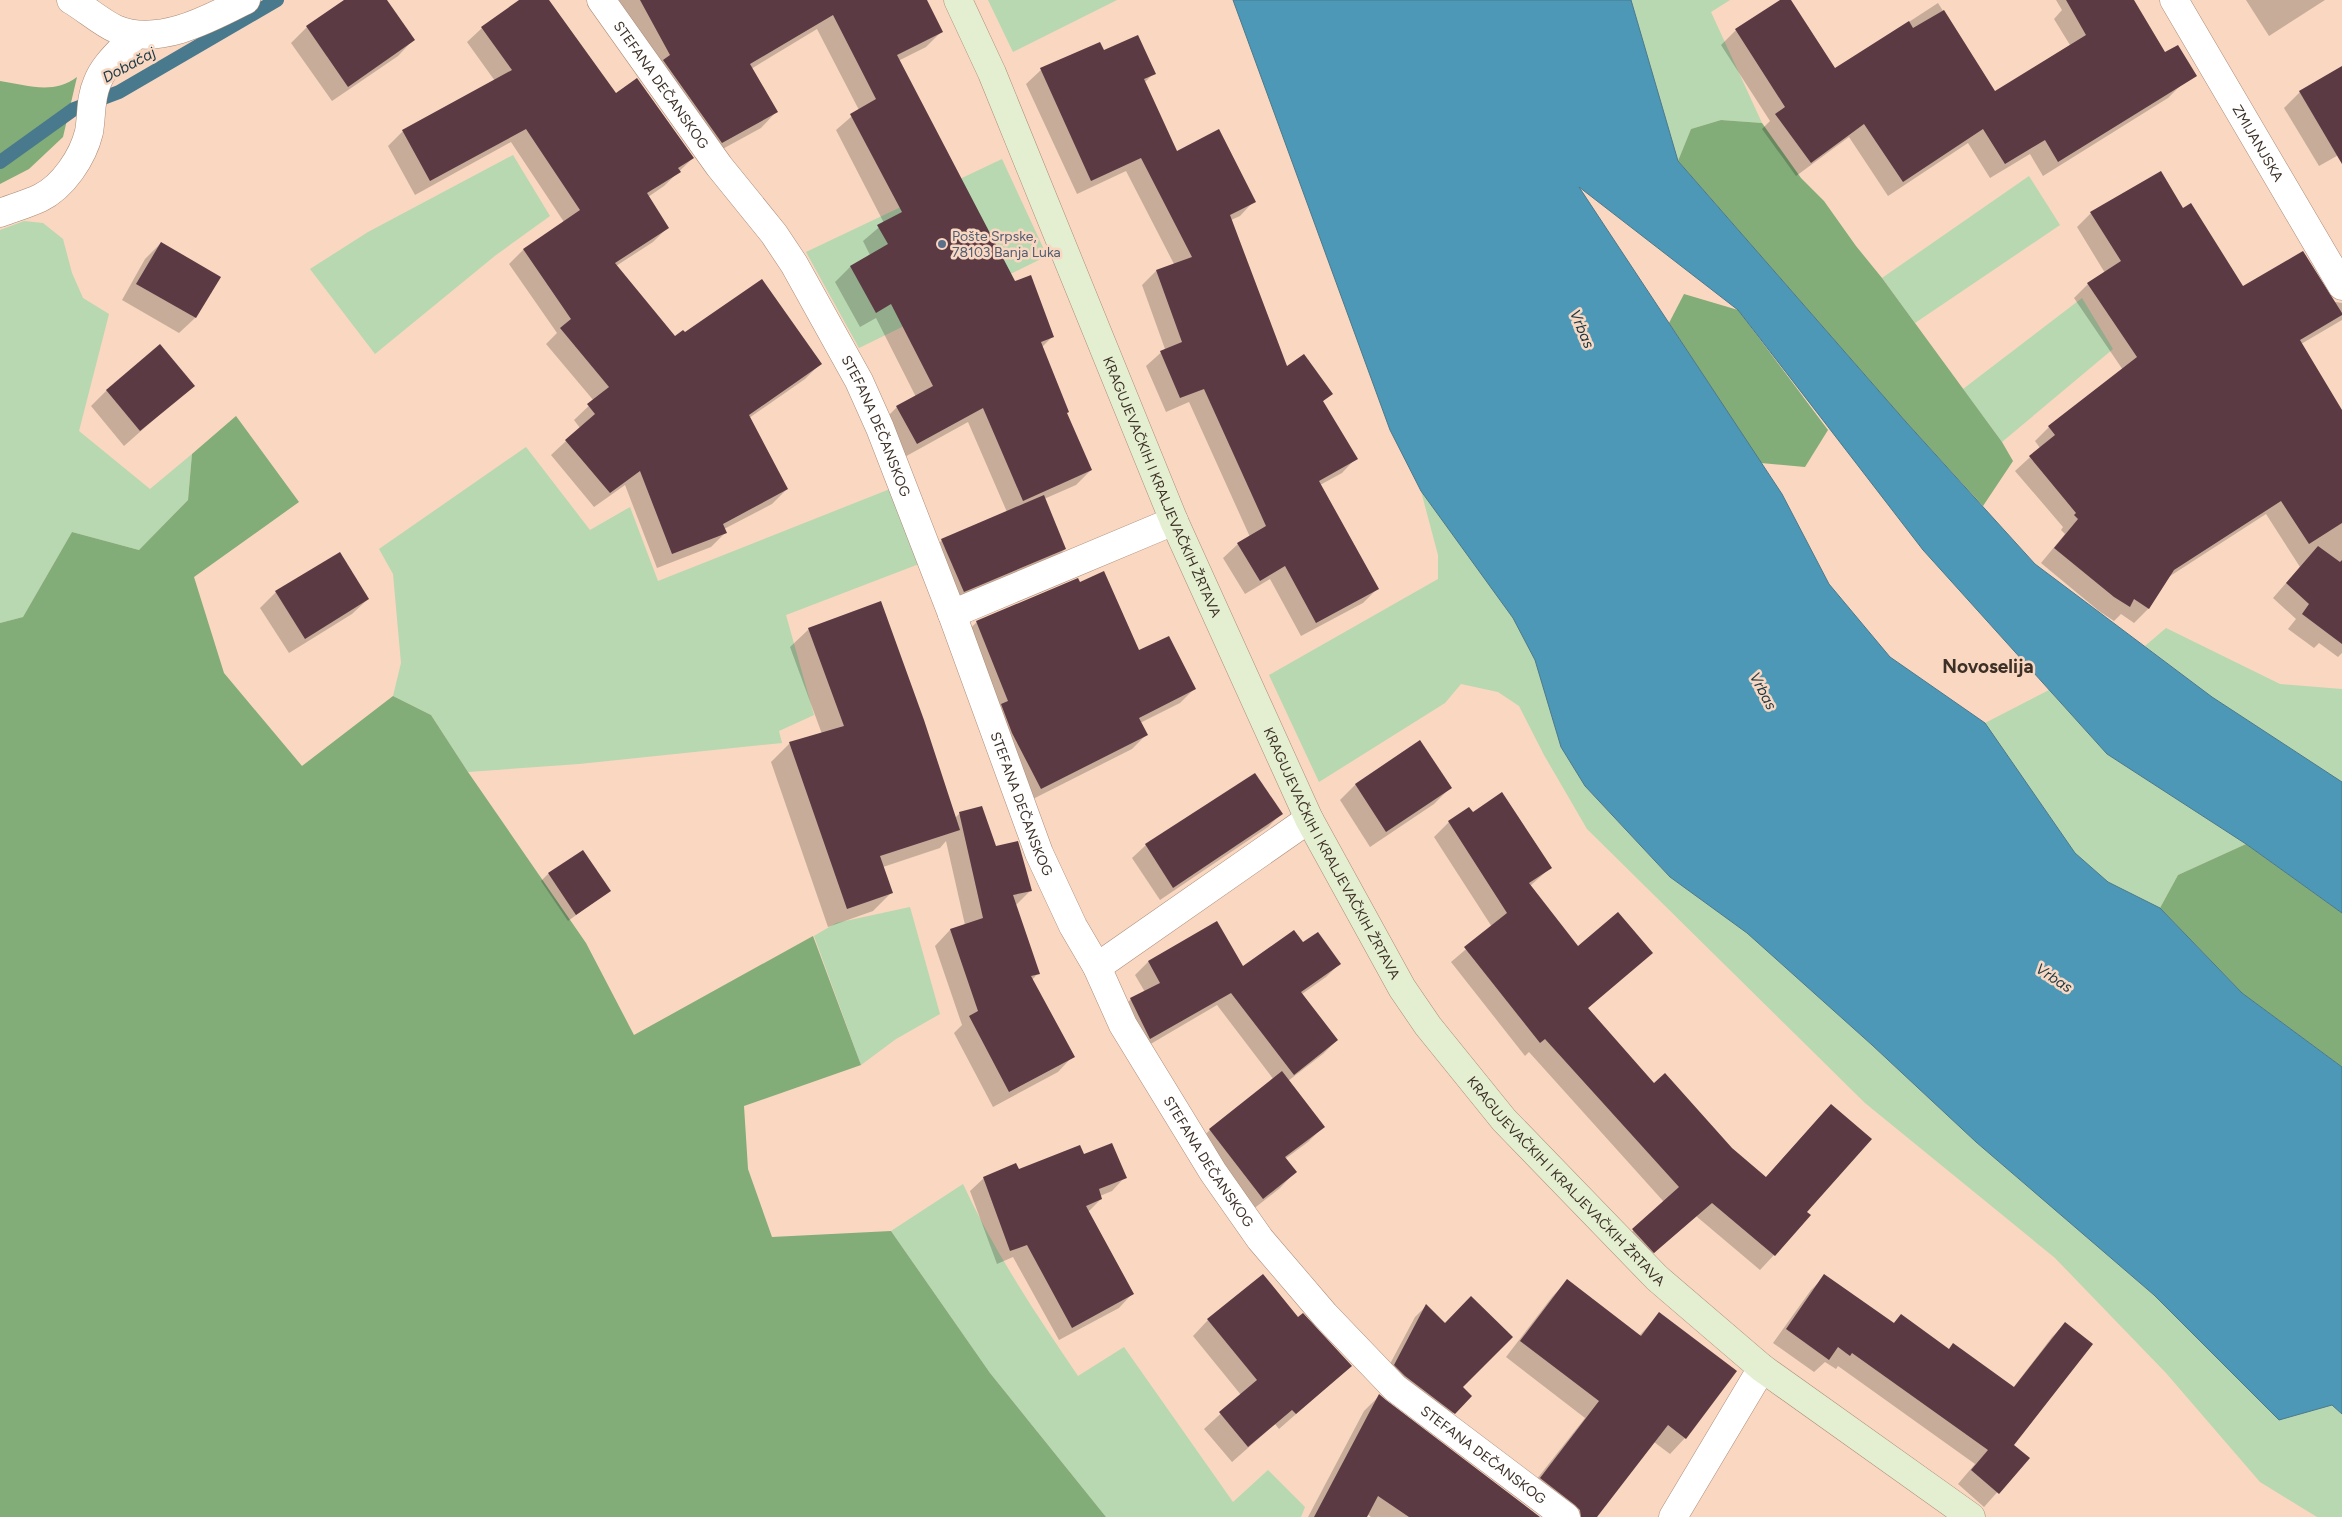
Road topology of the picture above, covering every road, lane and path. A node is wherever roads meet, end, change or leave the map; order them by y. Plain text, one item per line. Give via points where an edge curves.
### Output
1 (71, 0) edge
2 (246, 0) edge
3 (601, 0) edge
4 (958, 0) edge
5 (2174, 0) edge
6 (135, 35) junction
7 (0, 212) edge
8 (2342, 286) edge
9 (1174, 521) junction
10 (952, 614) junction
11 (1309, 819) junction
12 (1096, 968) junction
13 (1762, 1368) junction
14 (1566, 1517) edge
15 (1673, 1517) edge
16 (1970, 1517) edge

1 - 6 street via 114,28
2 - 6 street via 214,17 183,28
3 - 10 street, STEFANA DEČANSKOG via 708,151 794,264 859,381
4 - 9 street, KRAGUJEVAČKIH I KRALJEVAČKIH ŽRTAVA via 992,73
5 - 8 street, ZMIJANJSKA
6 - 7 street via 106,66 97,81 90,106 89,131 82,151 57,186 41,198
9 - 10 street
9 - 11 street, KRAGUJEVAČKIH I KRALJEVAČKIH ŽRTAVA
10 - 12 street, STEFANA DEČANSKOG via 1039,853
11 - 12 street
11 - 13 street, KRAGUJEVAČKIH I KRALJEVAČKIH ŽRTAVA via 1402,988 1428,1026 1504,1120 1657,1278
12 - 14 street, STEFANA DEČANSKOG via 1123,1025 1213,1172 1260,1239 1325,1315 1395,1388
13 - 15 street
13 - 16 street, KRAGUJEVAČKIH I KRALJEVAČKIH ŽRTAVA

